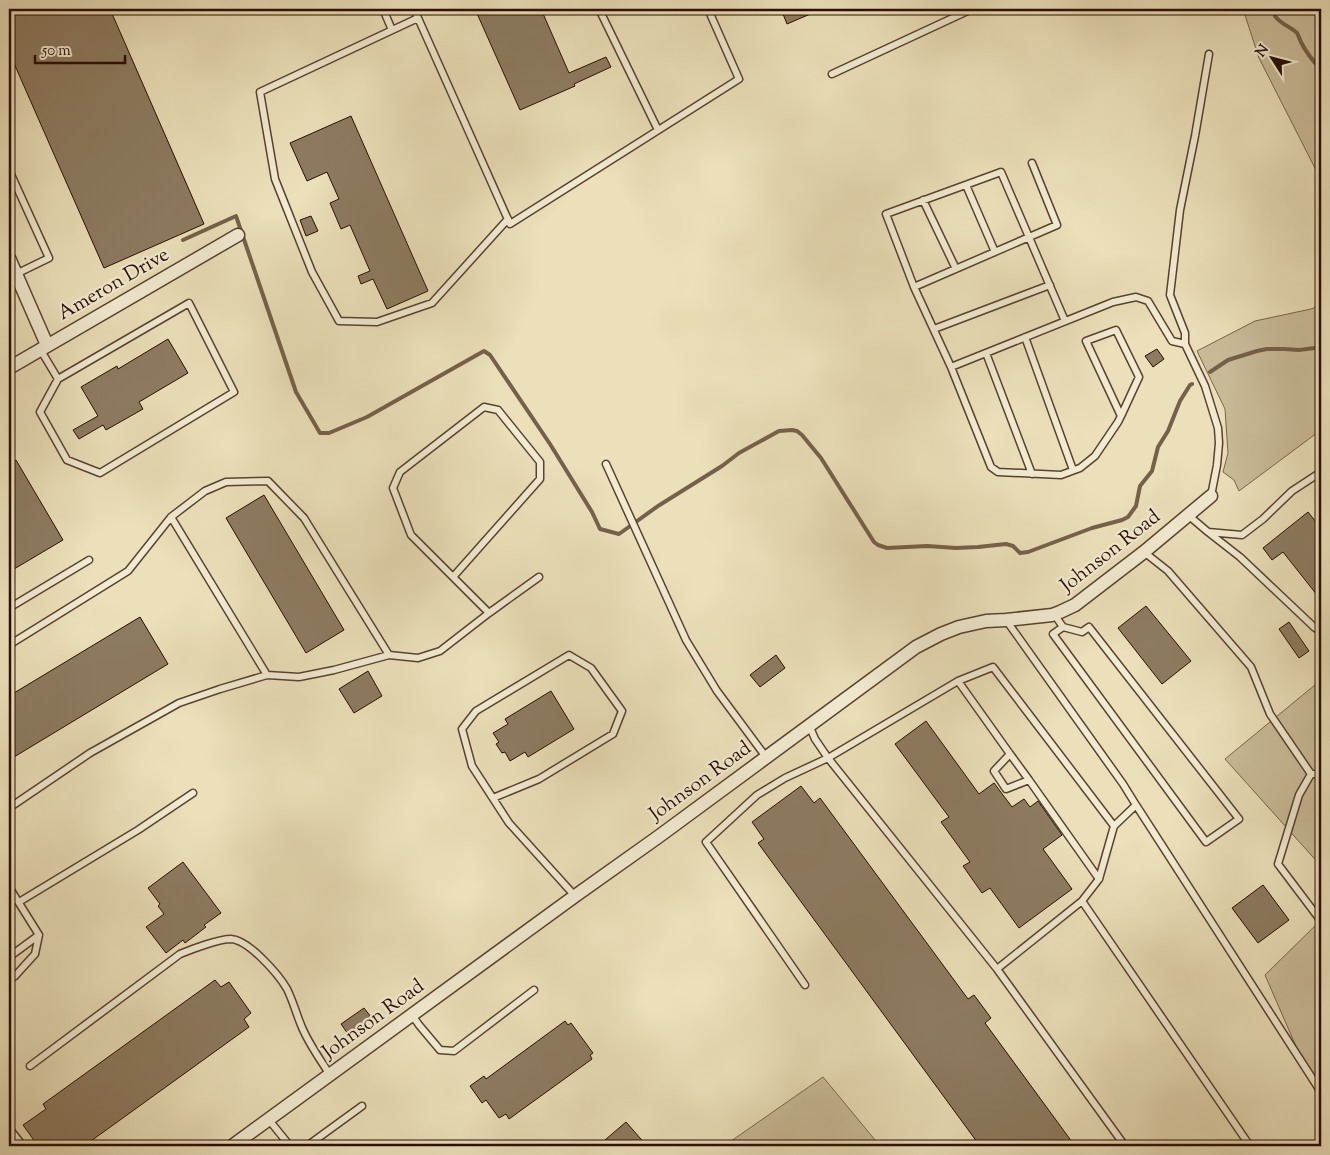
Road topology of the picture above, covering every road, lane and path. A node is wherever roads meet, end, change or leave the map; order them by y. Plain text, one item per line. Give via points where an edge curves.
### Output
1 (383, 9) edge
2 (414, 9) edge
3 (599, 9) edge
4 (708, 9) edge
5 (972, 9) edge
6 (418, 18) junction
7 (392, 30) junction
8 (1209, 54) dead end
9 (832, 74) dead end
10 (658, 130) junction
11 (1032, 163) dead end
12 (9, 170) edge
13 (966, 185) junction
14 (924, 200) junction
15 (508, 220) junction
16 (238, 235) dead end
17 (1029, 237) junction
18 (995, 252) junction
19 (9, 258) edge
20 (956, 269) junction
21 (16, 274) junction
22 (1050, 285) junction
23 (914, 286) junction
24 (1065, 321) junction
25 (934, 329) junction
26 (1025, 337) junction
27 (1185, 344) junction
28 (44, 347) junction
29 (986, 352) junction
30 (951, 367) junction
31 (9, 368) edge
32 (58, 379) junction
33 (1120, 416) junction
34 (606, 464) dead end
35 (1073, 470) junction
36 (1321, 472) edge
37 (1032, 474) junction
38 (1212, 496) joint
39 (1188, 515) junction
40 (171, 517) junction
41 (1208, 532) junction
42 (1144, 552) junction
43 (89, 560) dead end
44 (453, 577) junction
45 (539, 577) dead end
46 (9, 608) edge
47 (489, 613) junction
48 (1054, 614) junction
49 (1006, 620) junction
50 (1063, 627) junction
51 (1321, 632) edge
52 (9, 645) edge
53 (389, 654) junction
54 (267, 675) junction
55 (958, 681) junction
56 (809, 725) junction
57 (1010, 754) junction
58 (766, 757) junction
59 (828, 758) junction
60 (1312, 774) junction
61 (1321, 774) edge
62 (1029, 780) junction
63 (192, 793) dead end
64 (493, 798) junction
65 (1136, 805) junction
66 (9, 808) edge
67 (1114, 826) junction
68 (1099, 879) junction
69 (9, 888) edge
70 (575, 896) junction
71 (1082, 901) junction
72 (19, 902) junction
73 (1321, 921) edge
74 (39, 935) junction
75 (9, 957) edge
76 (997, 969) junction
77 (9, 980) edge
78 (805, 985) dead end
79 (534, 990) dead end
80 (412, 1015) junction
81 (30, 1066) dead end
82 (330, 1075) junction
83 (1321, 1092) edge
84 (362, 1106) dead end
85 (269, 1120) junction
86 (9, 1128) edge
87 (23, 1146) edge
88 (232, 1146) edge
89 (290, 1146) edge
90 (307, 1146) edge
91 (1125, 1146) edge
92 (1250, 1146) edge

1 - 7 lane
2 - 6 lane
3 - 10 lane
4 - 10 lane via 739,79
5 - 9 lane
6 - 7 lane
6 - 15 lane
7 - 15 lane via 260,92 275,180 312,272 339,322 377,322 432,303
8 - 27 lane via 1180,210 1170,295 1185,333
10 - 15 lane via 510,224
11 - 17 lane via 1057,225
12 - 21 lane via 49,258
13 - 14 lane
13 - 17 lane via 1001,172
13 - 18 lane
14 - 20 lane
14 - 23 lane via 886,214
16 - 28 street, Ameron Drive
17 - 18 lane
17 - 22 lane
18 - 20 lane
19 - 21 street
20 - 23 lane
21 - 28 street
22 - 24 lane
22 - 25 lane
23 - 25 lane
24 - 26 lane
24 - 27 lane via 1113,302 1136,297 1148,301 1172,342
25 - 30 lane
26 - 29 lane
26 - 35 lane
27 - 38 lane via 1205,386 1218,428
28 - 31 street, Ameron Drive
28 - 32 lane
29 - 30 lane
29 - 37 lane
30 - 37 lane via 991,467 998,472
32 - 32 lane via 189,303 234,392 100,473 67,460 40,412
33 - 33 lane via 1139,377 1116,330 1086,341
33 - 35 lane via 1095,456
34 - 58 lane via 686,640 716,690
35 - 37 lane via 1061,475
36 - 41 lane via 1292,491 1242,534
38 - 39 street, Johnson Road
39 - 41 lane
39 - 42 street, Johnson Road
40 - 52 lane via 128,571
40 - 53 lane via 226,482 268,481 304,518
40 - 54 lane
41 - 51 lane
42 - 48 street, Johnson Road via 1082,600
42 - 60 lane via 1168,571 1251,667 1270,714
43 - 46 lane
44 - 44 lane via 411,535 394,488 400,472 484,406 498,410 540,462 540,480
44 - 47 lane
45 - 47 lane
47 - 53 lane via 440,650 418,658
48 - 49 street, Johnson Road
48 - 50 lane
49 - 56 street, Johnson Road via 959,627 916,647
49 - 65 lane
50 - 50 lane via 1053,634 1206,842 1239,819 1089,627 1082,632
53 - 54 lane via 299,677
54 - 66 lane via 179,704 90,753
55 - 57 lane
55 - 59 lane
55 - 67 lane via 993,667
56 - 58 street, Johnson Road
56 - 59 lane
57 - 62 lane
57 - 62 lane via 994,771 1006,789
58 - 70 street, Johnson Road
59 - 76 lane
59 - 78 lane via 784,778 757,796 706,842
60 - 61 lane
60 - 73 lane via 1299,795 1278,864
62 - 68 lane
63 - 72 lane via 138,830
64 - 64 lane via 472,766 462,729 476,711 569,655 591,668 622,711 612,734 539,779
64 - 70 lane via 509,824
65 - 67 lane
65 - 83 lane
67 - 68 lane
68 - 71 lane
69 - 72 lane
70 - 80 street, Johnson Road
71 - 76 lane
71 - 92 lane
72 - 74 lane
74 - 75 lane
74 - 77 lane via 35,954
76 - 91 lane
79 - 80 lane via 454,1051 440,1050
80 - 82 street, Johnson Road
81 - 82 lane via 180,954 232,939 257,953 282,980 301,1025
82 - 85 street, Johnson Road
84 - 90 lane
85 - 88 street, Johnson Road
85 - 89 lane
86 - 87 lane

